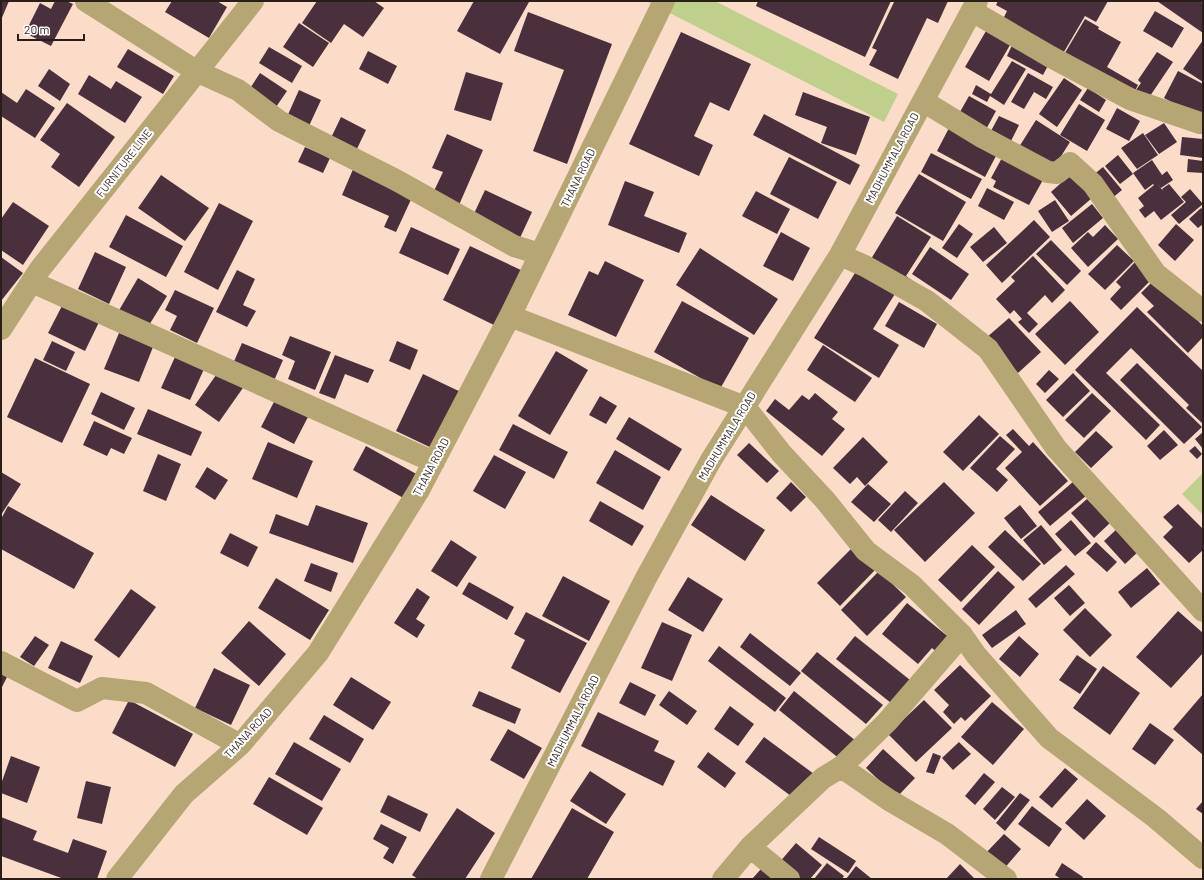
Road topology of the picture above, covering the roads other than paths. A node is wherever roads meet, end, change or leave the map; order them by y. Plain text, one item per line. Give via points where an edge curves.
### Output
1 (86, 1) edge
2 (253, 1) edge
3 (664, 1) edge
4 (975, 6) edge
5 (196, 71) junction
6 (923, 101) junction
7 (1203, 123) edge
8 (540, 254) junction
9 (840, 256) junction
10 (32, 282) junction
11 (1203, 311) edge
12 (510, 316) junction
13 (1, 329) edge
14 (745, 406) junction
15 (434, 462) junction
16 (1203, 611) edge
17 (962, 635) junction
18 (1, 662) edge
19 (240, 745) junction
20 (840, 767) junction
21 (750, 848) junction
22 (1203, 858) edge
23 (117, 879) edge
24 (491, 879) edge
25 (723, 879) edge
26 (789, 879) edge
27 (1006, 879) edge

1 - 5 street
2 - 5 street, FURNITURE LINE
3 - 8 street, THANA ROAD
4 - 6 street, MADHUMMALA ROAD
4 - 7 street via 1051,56 1130,99
5 - 8 street via 238,90 279,121 396,180 514,246
5 - 10 street, FURNITURE LINE
6 - 9 street, MADHUMMALA ROAD
6 - 11 street via 982,137 1048,172 1057,173 1070,164 1093,184 1156,274
8 - 12 street, THANA ROAD
9 - 14 street, MADHUMMALA ROAD
9 - 16 street via 865,266 927,301 988,349 1056,448
10 - 13 street, FURNITURE LINE
10 - 15 street
12 - 14 street
12 - 15 street, THANA ROAD
14 - 17 street via 782,454 825,500 866,551 912,585
14 - 24 street, MADHUMMALA ROAD via 711,460 646,578
15 - 19 street, THANA ROAD via 318,653
17 - 20 street via 887,722
17 - 22 street via 1048,738 1156,818
18 - 19 street via 77,701 102,688 146,693
19 - 23 street, THANA ROAD via 184,794
20 - 21 street via 823,778
20 - 27 street via 948,834
21 - 25 street
21 - 26 street

